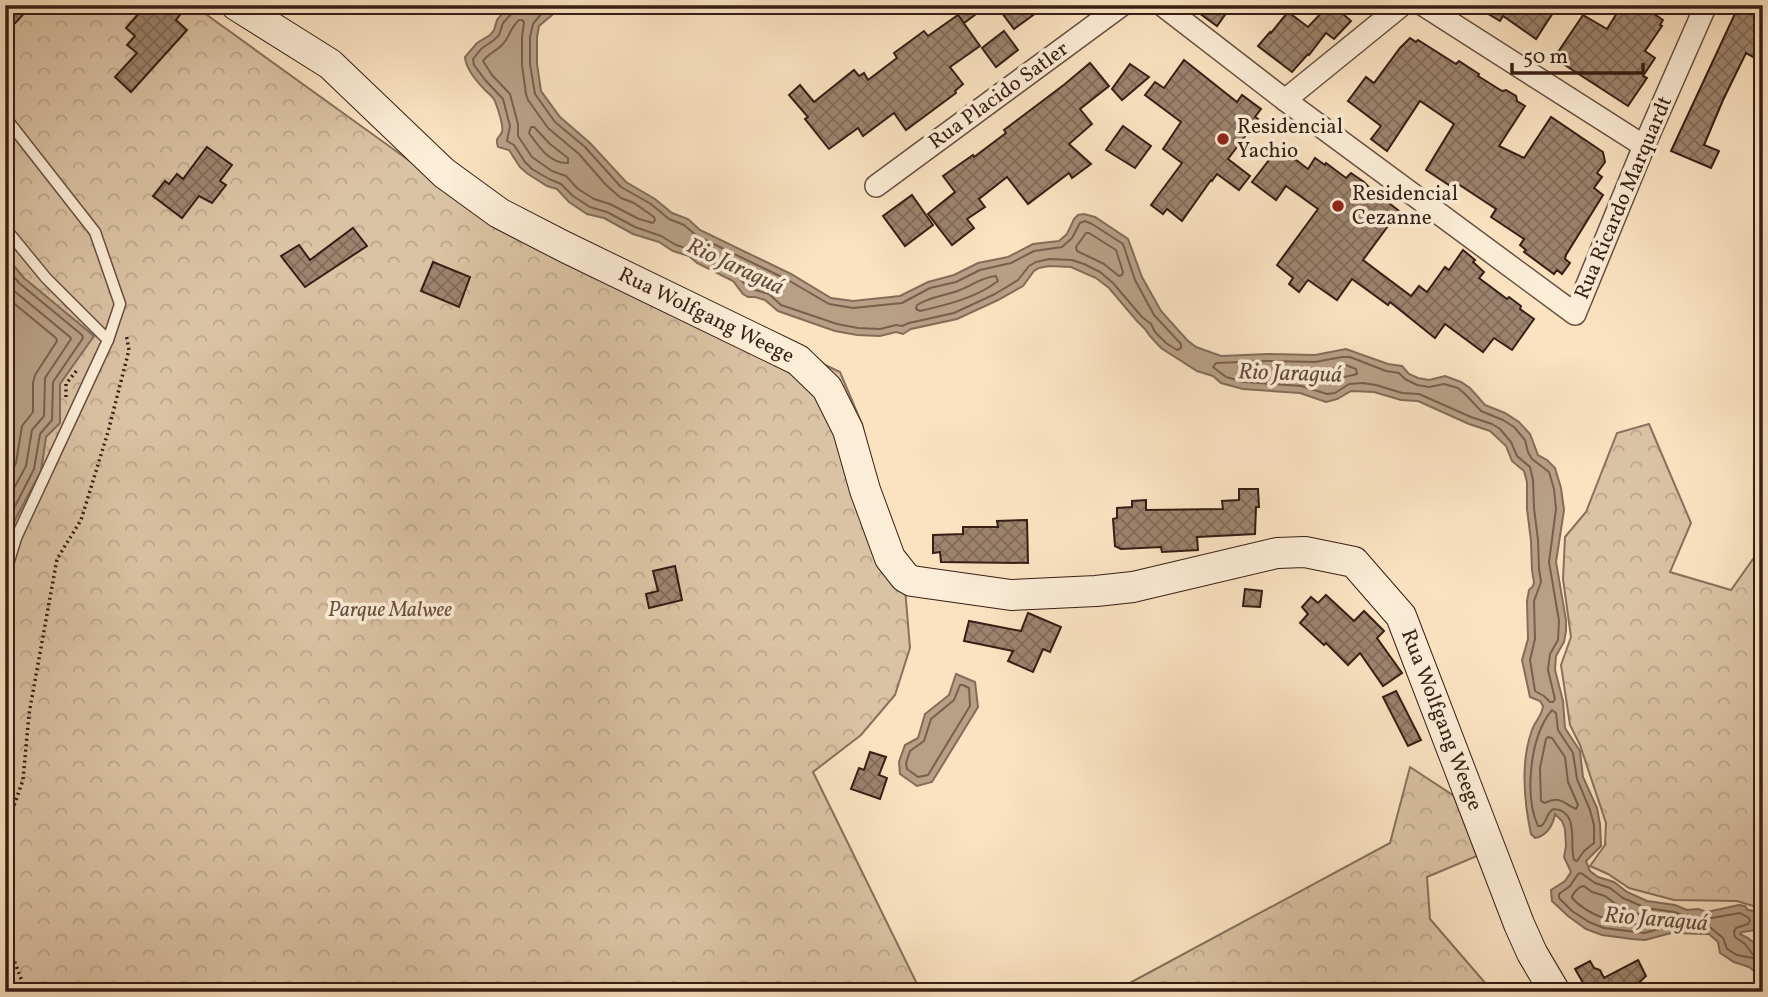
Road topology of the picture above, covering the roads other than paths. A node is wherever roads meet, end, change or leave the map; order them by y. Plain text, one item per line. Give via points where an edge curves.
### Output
1 (236, 5) edge
2 (1122, 5) edge
3 (1162, 5) edge
4 (1402, 5) edge
5 (1423, 5) edge
6 (1706, 5) edge
7 (1285, 100) junction
8 (5, 117) edge
9 (1644, 146) junction
10 (876, 186) dead end
11 (5, 228) edge
12 (108, 340) junction
13 (5, 574) edge
14 (1555, 992) edge

1 - 14 street, Rua Wolfgang Weege via 330,64 444,173 499,213 798,360 828,388 848,430 890,558 912,581 1011,594 1072,592 1133,587 1277,553 1305,552 1354,562 1401,615 1519,924
2 - 10 street, Rua Placido Satler
3 - 7 street
4 - 7 street
5 - 9 street
6 - 9 street, Rua Ricardo Marquardt
7 - 9 street, Rua Ricardo Marquardt via 1575,314
8 - 12 lane via 95,232 120,304
11 - 12 lane via 46,278
12 - 13 lane via 16,538

